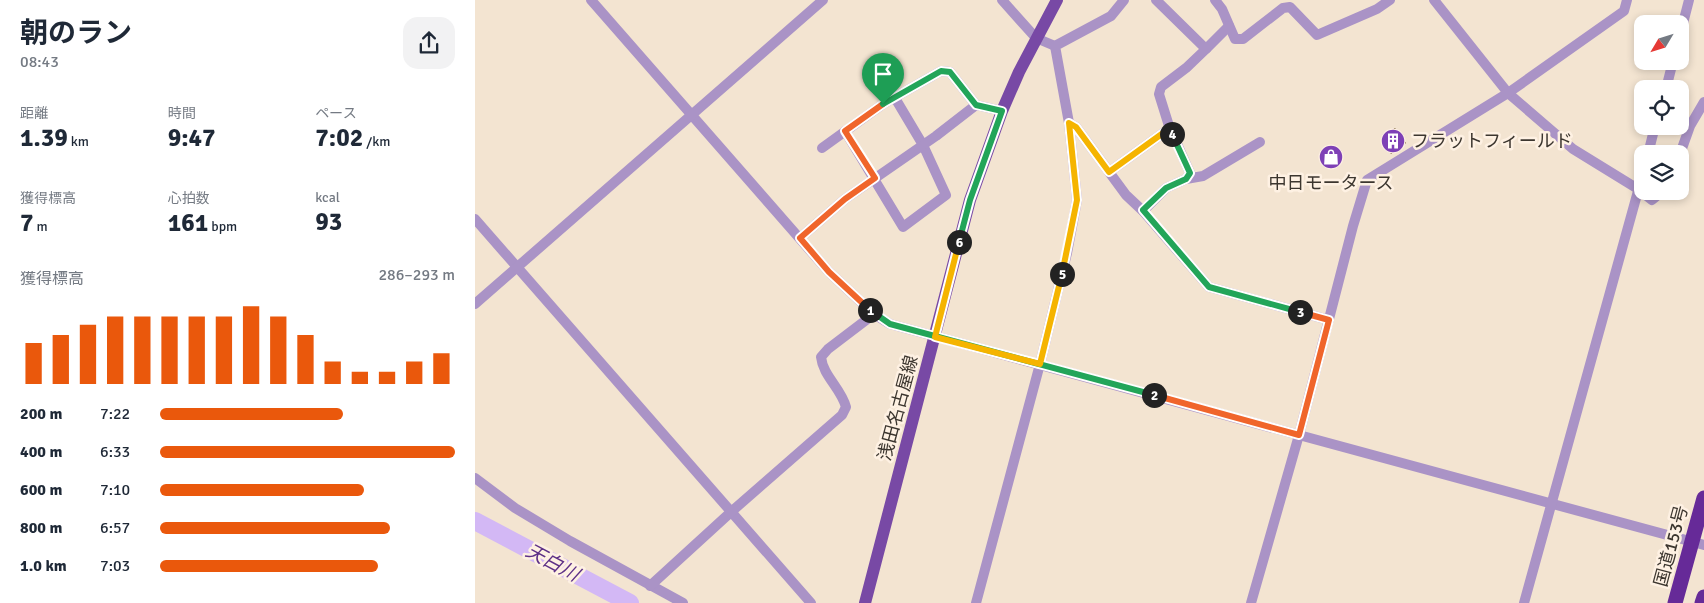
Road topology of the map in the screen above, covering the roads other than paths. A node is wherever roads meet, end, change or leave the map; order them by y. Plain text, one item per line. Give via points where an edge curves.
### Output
1 (591, 0) edge
2 (823, 0) edge
3 (1002, 0) edge
4 (1057, 0) edge
5 (1124, 0) edge
6 (1156, 0) edge
7 (1215, 0) edge
8 (1390, 0) edge
9 (1435, 0) edge
10 (1627, 0) edge
11 (1689, 0) edge
12 (1685, 15) edge
13 (1229, 26) junction
14 (1036, 38) junction
15 (1055, 46) junction
16 (1206, 49) junction
17 (1508, 93) junction
18 (895, 98) junction
19 (1704, 102) edge
20 (976, 105) junction
21 (1002, 111) junction
22 (693, 115) junction
23 (1069, 123) junction
24 (1170, 128) junction
25 (845, 131) junction
26 (1259, 142) dead end
27 (923, 145) junction
28 (1683, 145) edge
29 (822, 148) dead end
30 (1109, 172) junction
31 (875, 178) junction
32 (1186, 179) junction
33 (1634, 187) edge
34 (1635, 200) edge
35 (1143, 210) junction
36 (475, 219) edge
37 (800, 238) junction
38 (518, 266) junction
39 (475, 304) edge
40 (874, 314) junction
41 (1329, 320) junction
42 (935, 337) junction
43 (1040, 364) junction
44 (1299, 435) junction
45 (475, 478) edge
46 (1704, 498) edge
47 (1552, 504) junction
48 (731, 512) junction
49 (1698, 544) edge
50 (651, 586) junction
51 (1704, 597) edge
52 (683, 603) edge
53 (811, 603) edge
54 (865, 603) edge
55 (976, 603) edge
56 (1251, 603) edge
57 (1524, 603) edge
58 (1675, 603) edge
59 (1702, 603) edge

1 - 22 street
2 - 22 street
3 - 14 street
4 - 14 main road, 浅田名古屋線
5 - 15 street via 1111,16
6 - 16 street
7 - 13 street
8 - 13 street via 1317,35 1290,7 1283,8 1243,39 1235,39
9 - 17 street
10 - 17 street via 1624,11
11 - 12 street
13 - 16 street
14 - 15 street
14 - 21 main road, 浅田名古屋線
15 - 23 street
16 - 24 street via 1161,87 1159,94
17 - 33 street via 1573,149
17 - 41 street via 1367,180
18 - 20 street via 941,71 950,72
18 - 25 street
18 - 27 street
19 - 28 street
20 - 21 street
20 - 27 street
21 - 42 main road, 浅田名古屋線 via 970,200
22 - 37 street
22 - 38 street
23 - 30 street via 1076,127
23 - 43 street via 1077,200
24 - 30 street
24 - 32 street via 1190,173
25 - 29 street
25 - 31 street
26 - 32 street via 1203,176
27 - 31 street
27 - 31 street via 946,195 903,226
30 - 35 street
31 - 37 street
32 - 35 street via 1166,188
34 - 47 street
35 - 41 street via 1209,287
36 - 38 street
37 - 40 street via 829,272
38 - 39 street
38 - 48 street
40 - 42 street via 890,324
40 - 48 street via 828,348 821,357 822,367 843,396 846,407 842,416
41 - 44 street
42 - 43 street
42 - 54 main road, 浅田名古屋線
43 - 44 street
43 - 55 street
44 - 47 street
44 - 56 street
45 - 50 street via 515,508 570,542
46 - 49 highway, 国道153号
47 - 49 street
47 - 57 street
48 - 50 street
48 - 53 street
49 - 58 highway, 国道153号
50 - 52 street
51 - 59 highway

